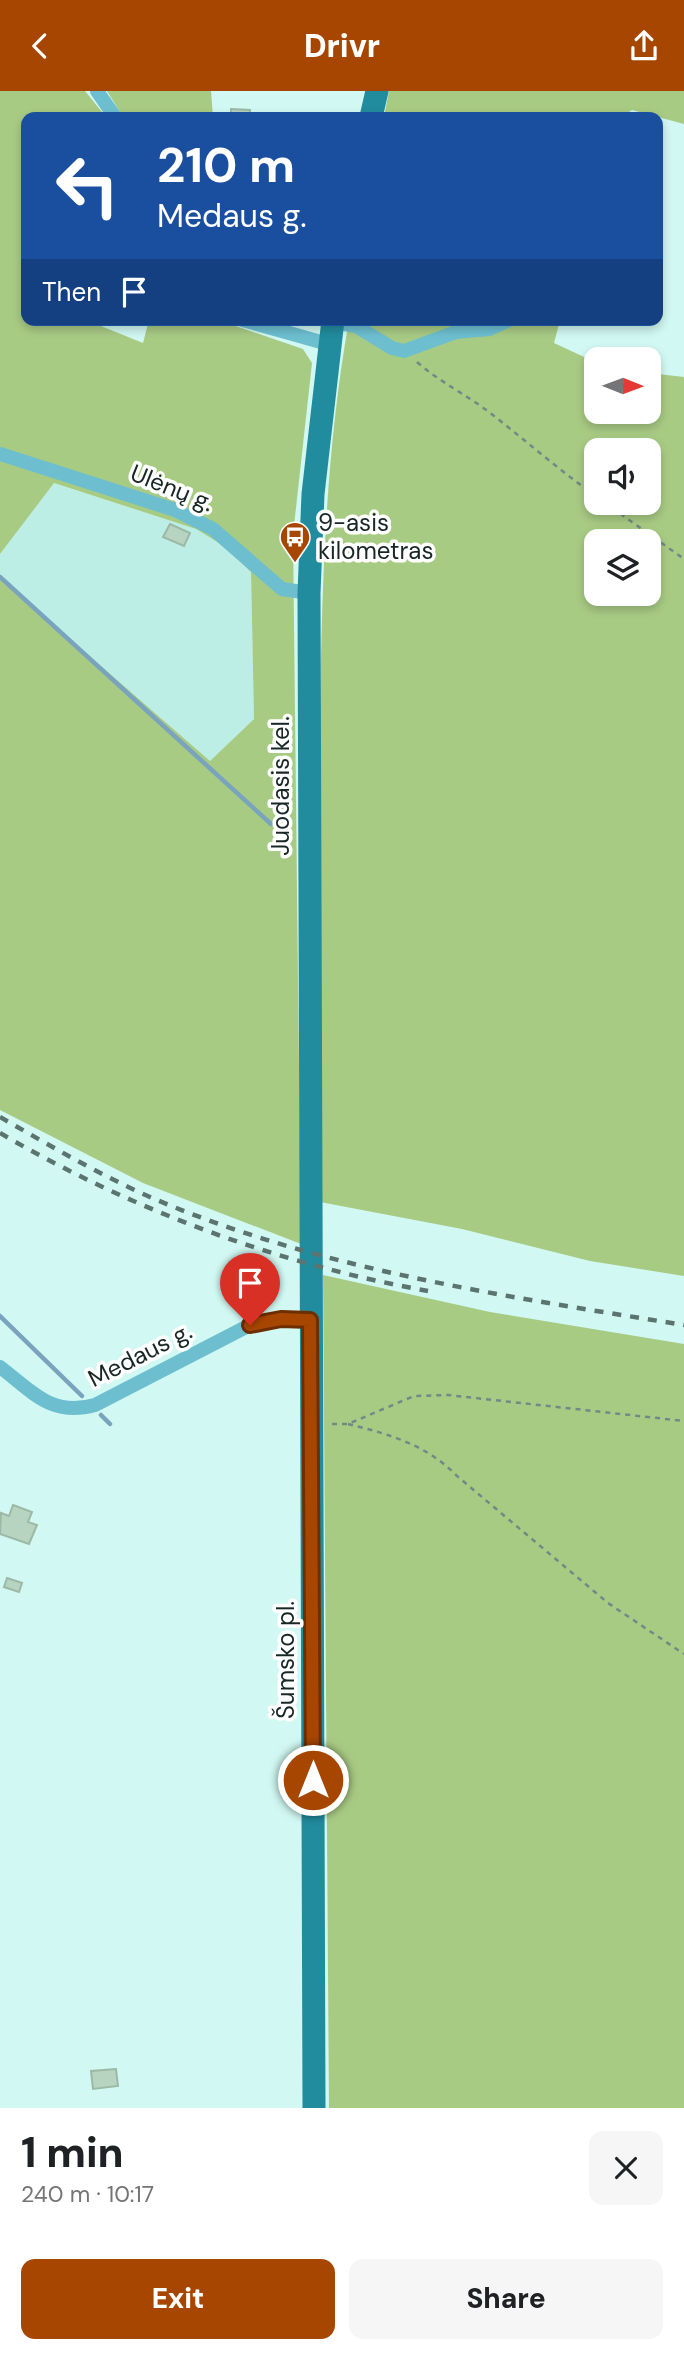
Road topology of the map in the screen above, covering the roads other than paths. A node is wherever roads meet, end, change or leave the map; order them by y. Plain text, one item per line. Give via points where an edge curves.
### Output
1 (97, 91) edge
2 (377, 91) edge
3 (112, 112) edge
4 (372, 112) edge
5 (302, 326) edge
6 (356, 326) edge
7 (356, 326) edge
8 (496, 326) edge
9 (331, 329) edge
10 (0, 454) edge
11 (309, 593) junction
12 (310, 1253) joint
13 (310, 1320) junction
14 (0, 1367) edge
15 (314, 2108) edge

1 - 3 street
2 - 4 main road
5 - 9 street
6 - 8 street via 404,351 456,332
7 - 9 street
9 - 11 main road, Juodasis kel. via 313,494
10 - 11 street, Ulėnų g. via 175,510 213,529 282,589
11 - 12 main road, Juodasis kel.
12 - 13 main road, Šumsko pl.
13 - 14 street, Medaus g. via 250,1325 79,1409 45,1402
13 - 15 main road, Šumsko pl.

